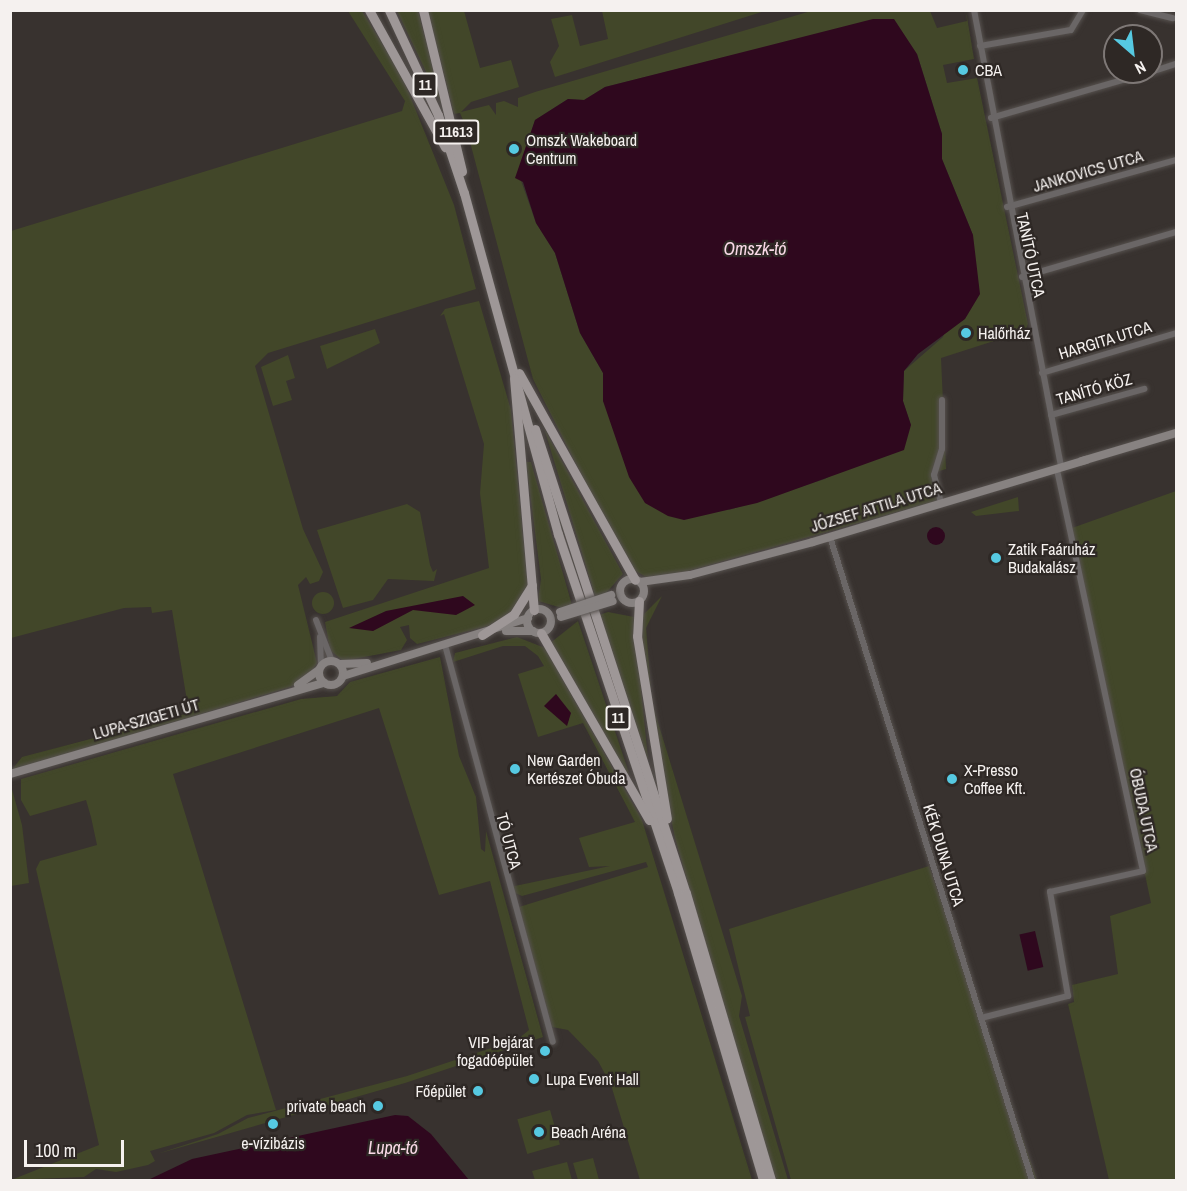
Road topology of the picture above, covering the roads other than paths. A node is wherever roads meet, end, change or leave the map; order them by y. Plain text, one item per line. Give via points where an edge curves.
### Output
1 (369, 10) edge
2 (389, 10) edge
3 (423, 10) edge
4 (974, 10) edge
5 (1083, 10) edge
6 (1140, 10) edge
7 (1173, 18) dead end
8 (980, 46) junction
9 (1111, 84) edge
10 (991, 118) junction
11 (1176, 160) edge
12 (454, 162) junction
13 (464, 193) junction
14 (1007, 207) junction
15 (1176, 232) edge
16 (1022, 277) junction
17 (1176, 333) edge
18 (513, 363) junction
19 (1042, 373) junction
20 (1144, 389) dead end
21 (942, 400) dead end
22 (1051, 415) junction
23 (1176, 433) edge
24 (1062, 467) junction
25 (941, 503) junction
26 (830, 537) junction
27 (535, 571) junction
28 (690, 575) junction
29 (638, 581) junction
30 (621, 588) junction
31 (612, 598) junction
32 (641, 599) junction
33 (624, 600) junction
34 (548, 613) junction
35 (531, 614) junction
36 (560, 614) junction
37 (316, 620) dead end
38 (551, 623) junction
39 (319, 631) junction
40 (537, 632) junction
41 (482, 635) junction
42 (445, 645) junction
43 (391, 659) junction
44 (336, 662) junction
45 (320, 668) junction
46 (344, 676) junction
47 (324, 683) junction
48 (289, 691) junction
49 (10, 774) edge
50 (664, 836) junction
51 (981, 1018) junction
52 (553, 1042) dead end
53 (763, 1180) edge
54 (771, 1180) edge
55 (1032, 1180) edge

1 - 12 main road
2 - 12 main road, 11
3 - 13 main road, 11613 via 458,139
4 - 8 street, TANÍTÓ UTCA
5 - 8 street via 1071,30
6 - 7 street
8 - 10 street, TANÍTÓ UTCA
9 - 10 street
10 - 14 street, TANÍTÓ UTCA
11 - 14 street, JANKOVICS UTCA
12 - 13 main road, 11
13 - 18 main road, 11
14 - 16 street, TANÍTÓ UTCA
15 - 16 street
16 - 19 street, TANÍTÓ UTCA
17 - 19 street, HARGITA UTCA
18 - 27 main road
18 - 29 main road
18 - 50 main road, 11
19 - 22 street, TANÍTÓ UTCA
20 - 22 street, TANÍTÓ KÖZ
21 - 25 street via 942,449 934,475
22 - 24 street, TANÍTÓ UTCA
23 - 24 main road, JÓZSEF ATTILA UTCA
24 - 25 main road, JÓZSEF ATTILA UTCA
24 - 51 street, ÓBUDA UTCA via 1143,871 1050,892 1068,996
25 - 26 main road, JÓZSEF ATTILA UTCA
26 - 28 main road, JÓZSEF ATTILA UTCA
26 - 51 street, KÉK DUNA UTCA
27 - 35 main road
27 - 41 main road via 528,597 514,614
28 - 29 main road, JÓZSEF ATTILA UTCA
28 - 32 main road, JÓZSEF ATTILA UTCA
29 - 30 main road
29 - 32 main road
30 - 31 main road
30 - 33 main road
31 - 33 main road
31 - 36 main road, bridge
32 - 33 main road
32 - 50 main road via 637,636
34 - 35 main road
34 - 36 main road
34 - 38 main road
35 - 40 main road
35 - 41 main road, LUPA-SZIGETI ÚT
36 - 38 main road
37 - 39 street
38 - 40 main road
39 - 44 street
39 - 45 street
40 - 41 main road, LUPA-SZIGETI ÚT
40 - 50 main road
41 - 42 main road, LUPA-SZIGETI ÚT
42 - 43 main road, LUPA-SZIGETI ÚT
42 - 52 street, TÓ UTCA
43 - 44 main road, LUPA-SZIGETI ÚT
43 - 46 main road, LUPA-SZIGETI ÚT
44 - 45 main road, LUPA-SZIGETI ÚT
44 - 46 main road
45 - 47 main road
45 - 48 main road, LUPA-SZIGETI ÚT
46 - 47 main road, LUPA-SZIGETI ÚT via 335,685
47 - 48 main road, LUPA-SZIGETI ÚT
48 - 49 main road, LUPA-SZIGETI ÚT
50 - 53 main road, 11
50 - 54 main road, 11
51 - 55 street, KÉK DUNA UTCA

